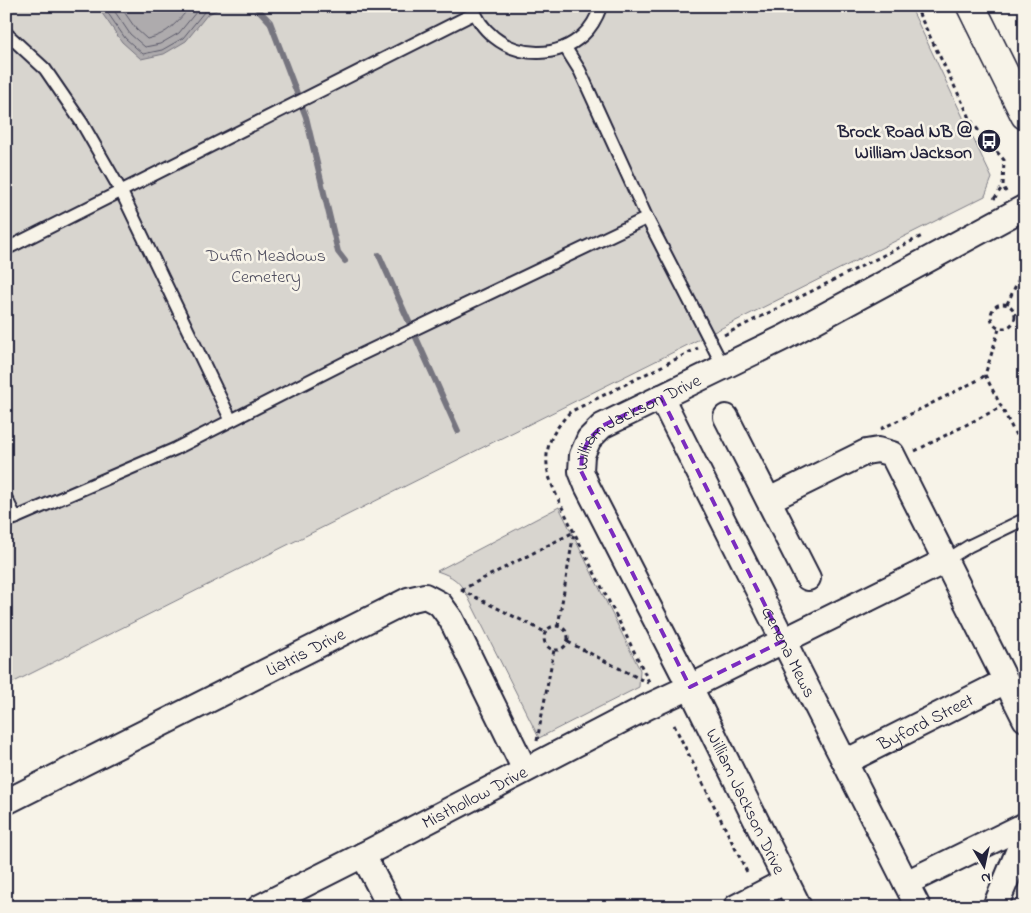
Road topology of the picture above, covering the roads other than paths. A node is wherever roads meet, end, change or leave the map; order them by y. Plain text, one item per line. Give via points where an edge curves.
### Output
1 (601, 6) edge
2 (971, 6) edge
3 (474, 10) edge
4 (6, 33) edge
5 (564, 47) junction
6 (1025, 115) edge
7 (121, 191) junction
8 (1025, 207) edge
9 (648, 218) junction
10 (6, 249) edge
11 (723, 366) junction
12 (661, 397) junction
13 (726, 417) dead end
14 (231, 420) junction
15 (6, 498) edge
16 (769, 500) junction
17 (1025, 519) edge
18 (11, 520) edge
19 (945, 560) junction
20 (808, 578) dead end
21 (783, 641) junction
22 (1006, 681) junction
23 (690, 687) junction
24 (1025, 719) edge
25 (845, 762) junction
26 (525, 770) junction
27 (6, 802) edge
28 (1025, 825) edge
29 (1025, 835) edge
30 (363, 854) junction
31 (786, 882) junction
32 (906, 883) junction
33 (260, 907) edge
34 (390, 907) edge
35 (736, 907) edge
36 (799, 907) edge
37 (918, 907) edge
38 (995, 907) edge

1 - 5 lane via 583,35
2 - 6 main road
3 - 5 lane via 486,30 503,44 522,52 544,53
3 - 7 lane
4 - 7 lane via 45,69 82,123
5 - 9 lane via 580,71
7 - 10 lane
7 - 14 lane
8 - 11 street, William Jackson Drive via 784,337
9 - 11 lane
9 - 14 lane
11 - 12 street, William Jackson Drive
12 - 21 street, Genena Mews
12 - 23 street, William Jackson Drive via 602,426 589,439 582,456 581,471
13 - 16 street
14 - 18 lane
15 - 18 lane
16 - 19 street via 866,452 878,450 892,454
16 - 20 street
17 - 19 lane
19 - 21 street, Misthollow Drive
19 - 22 street
21 - 23 street, Misthollow Drive
21 - 25 street, Genena Mews
22 - 24 street
22 - 25 street, Byford Street
23 - 26 street, Misthollow Drive
23 - 31 street, William Jackson Drive
25 - 32 street, Genena Mews
26 - 27 street, Liatris Drive via 451,619 440,604 425,596 408,600
26 - 30 street, Misthollow Drive
28 - 32 street
29 - 38 street
30 - 33 street, Misthollow Drive
30 - 34 street
31 - 35 street
31 - 36 street, William Jackson Drive
32 - 37 street, Genena Mews

